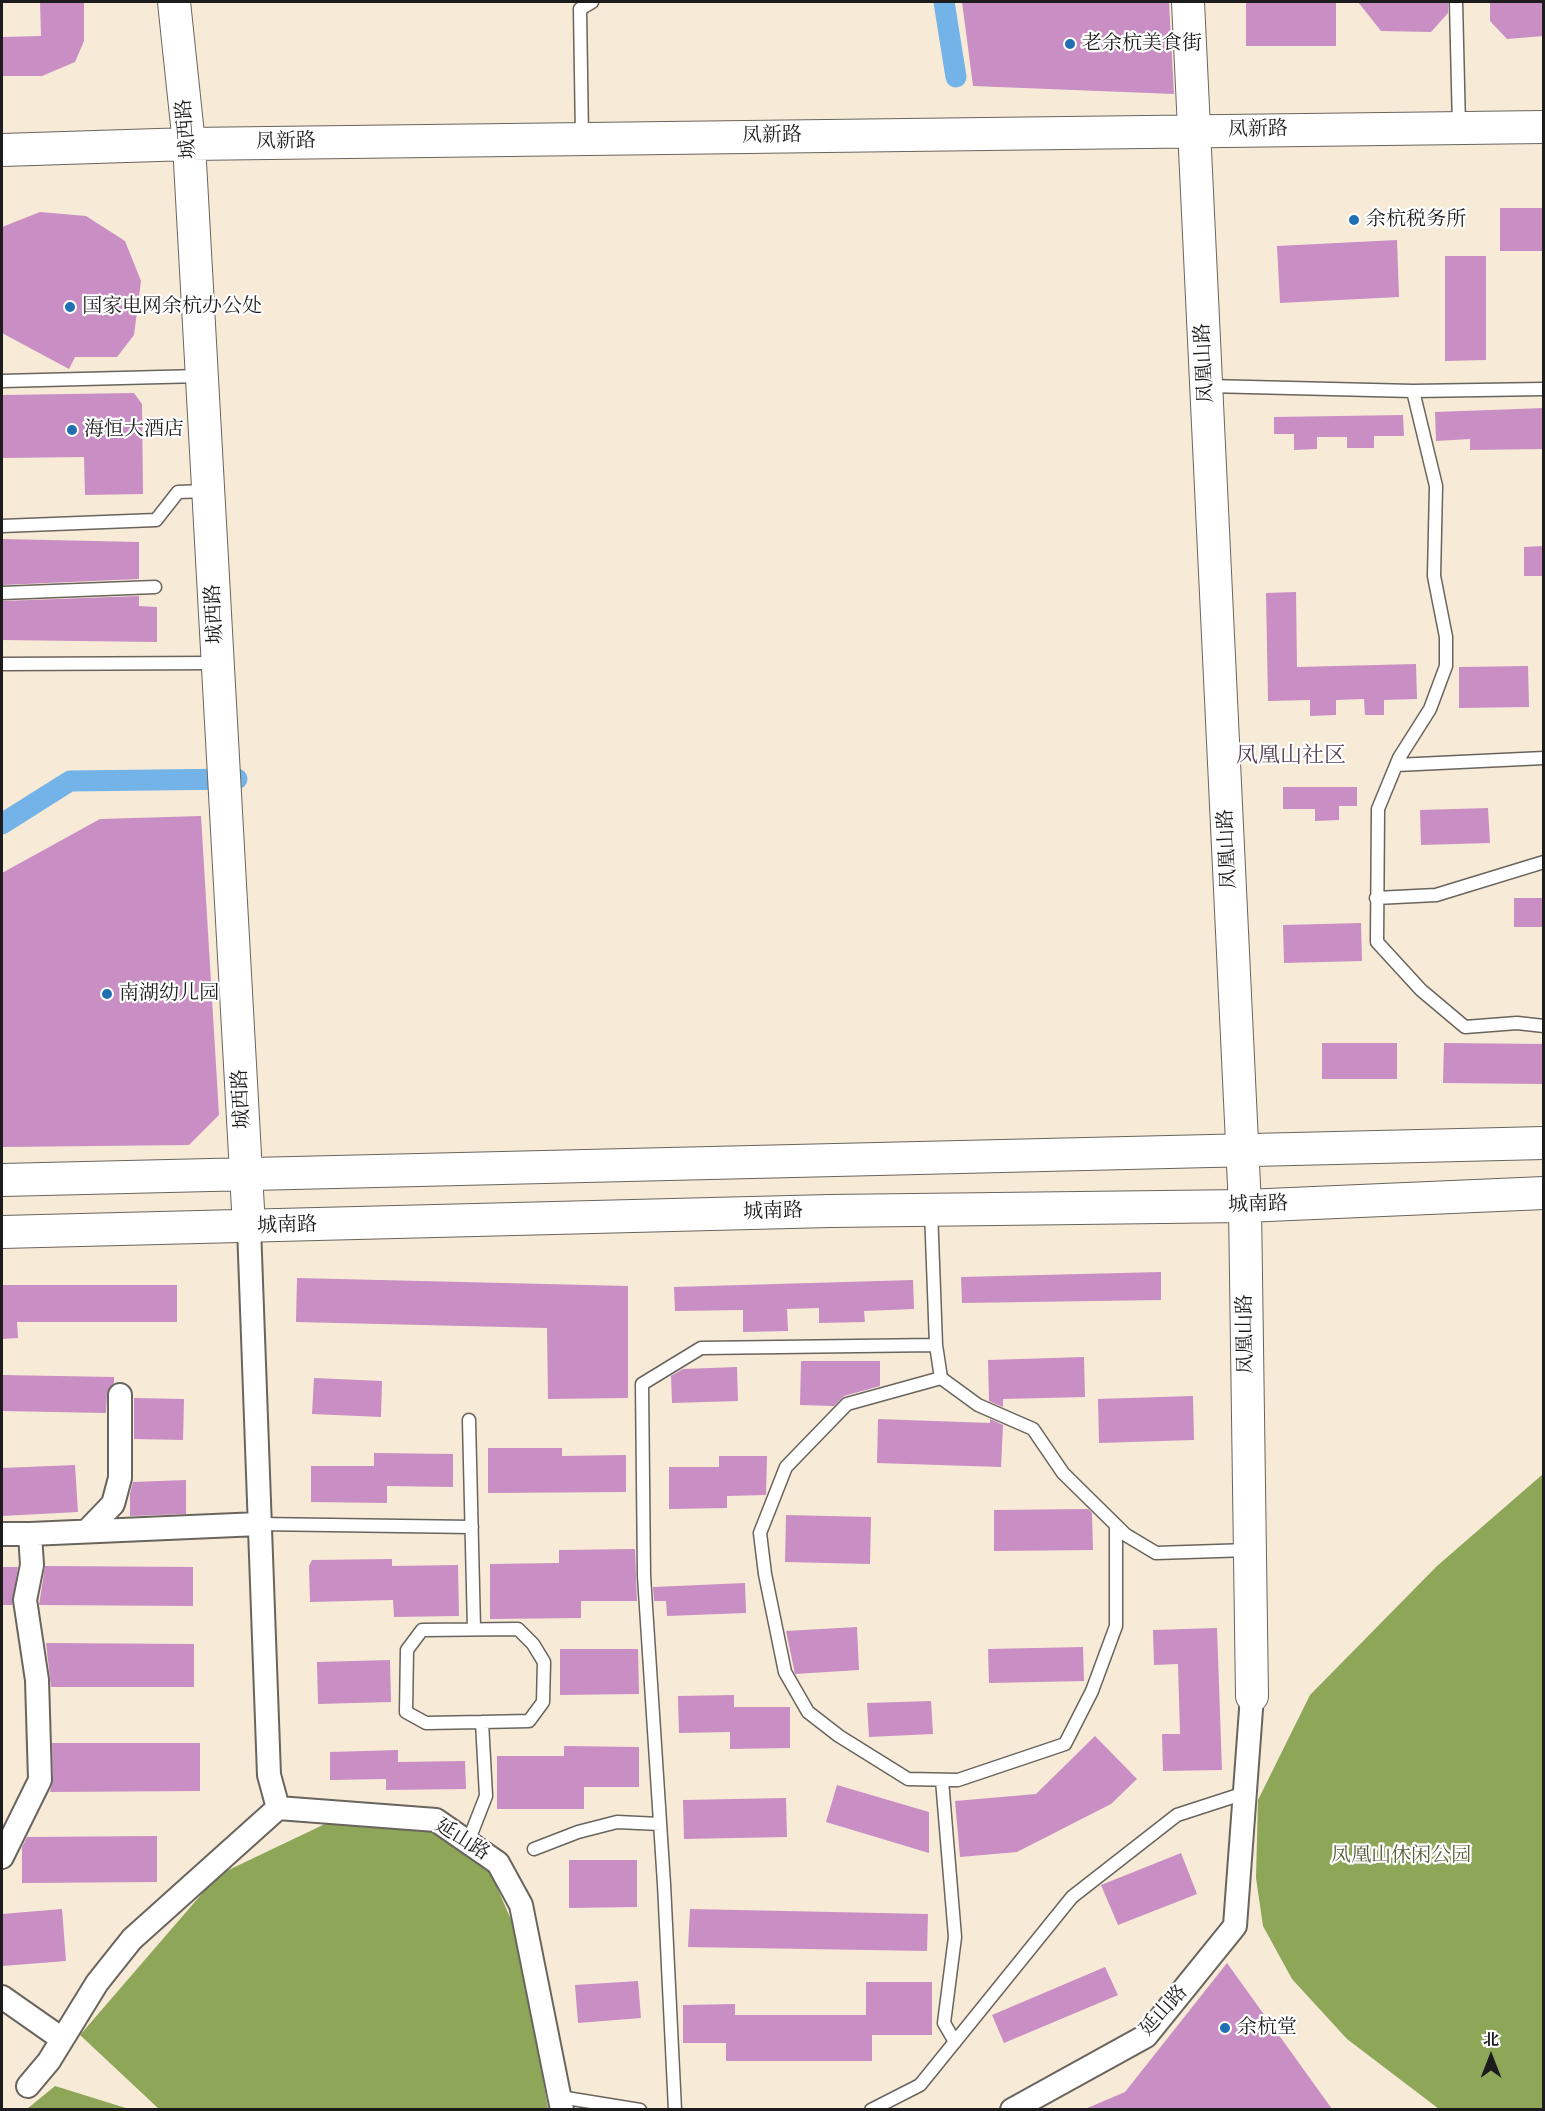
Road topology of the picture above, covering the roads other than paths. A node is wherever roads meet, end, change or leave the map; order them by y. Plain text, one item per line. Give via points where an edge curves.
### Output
1 (174, 2) edge
2 (592, 2) edge
3 (1188, 2) edge
4 (1456, 2) edge
5 (577, 5) edge
6 (1544, 127) edge
7 (1459, 128) junction
8 (1195, 131) junction
9 (582, 139) junction
10 (189, 144) junction
11 (2, 150) edge
12 (202, 376) junction
13 (2, 381) edge
14 (1206, 386) junction
15 (1544, 389) edge
16 (1413, 391) junction
17 (208, 491) junction
18 (2, 526) edge
19 (155, 587) dead end
20 (2, 593) edge
21 (218, 663) junction
22 (2, 664) edge
23 (1544, 758) edge
24 (1396, 765) junction
25 (1544, 862) edge
26 (1376, 898) junction
27 (1544, 1026) edge
28 (1544, 1143) edge
29 (1242, 1150) junction
30 (246, 1175) junction
31 (2, 1180) edge
32 (1544, 1193) edge
33 (1245, 1206) junction
34 (931, 1210) junction
35 (249, 1227) junction
36 (2, 1232) edge
37 (936, 1346) junction
38 (941, 1378) junction
39 (120, 1395) dead end
40 (469, 1420) dead end
41 (260, 1524) junction
42 (1116, 1525) junction
43 (472, 1527) junction
44 (87, 1531) junction
45 (30, 1533) junction
46 (2, 1534) edge
47 (1249, 1550) junction
48 (474, 1629) junction
49 (1252, 1696) joint
50 (482, 1722) junction
51 (942, 1780) junction
52 (1249, 1792) junction
53 (278, 1808) junction
54 (660, 1824) junction
55 (468, 1842) junction
56 (534, 1849) dead end
57 (2, 1857) edge
58 (2, 1997) edge
59 (63, 2039) junction
60 (955, 2042) junction
61 (28, 2086) dead end
62 (561, 2103) edge
63 (640, 2109) edge
64 (675, 2109) edge
65 (871, 2109) edge
66 (1012, 2109) edge

1 - 10 main road, 城西路
2 - 5 lane
3 - 8 main road, 凤凰山路
4 - 7 lane
5 - 9 lane
6 - 7 main road, 凤新路
7 - 8 main road, 凤新路
8 - 9 main road, 凤新路
8 - 14 main road, 凤凰山路
9 - 10 main road, 凤新路
10 - 11 main road, 凤新路
10 - 12 main road, 城西路
12 - 13 lane
12 - 17 main road, 城西路
14 - 16 lane
14 - 29 main road, 凤凰山路
15 - 16 lane
16 - 24 lane via 1436,486 1434,576 1446,637 1446,666 1430,708
17 - 18 lane via 178,492 156,520
17 - 21 main road, 城西路
19 - 20 lane
21 - 22 lane
21 - 30 main road, 城西路
23 - 24 lane
24 - 26 lane via 1378,809
25 - 26 lane via 1436,895
26 - 27 lane via 1377,942 1421,990 1465,1027 1517,1023
28 - 29 main road
29 - 30 main road
29 - 33 main road, 凤凰山路
30 - 31 main road
30 - 35 main road, 城西路
32 - 33 main road, 城南路
33 - 34 main road, 城南路
33 - 47 main road, 凤凰山路
34 - 35 main road, 城南路
34 - 37 lane
35 - 36 main road, 城南路
35 - 41 street
37 - 38 lane
37 - 54 lane via 700,1348 642,1384 644,1576
38 - 42 lane via 978,1405 1033,1429 1063,1473
38 - 51 lane via 847,1404 786,1467 760,1533 785,1672 808,1712 908,1779
39 - 44 street via 120,1478 113,1504
40 - 43 lane
41 - 43 lane
41 - 44 street
41 - 53 street via 269,1775
42 - 47 lane via 1156,1553
42 - 51 lane via 1116,1626 1092,1691 1065,1744 958,1780
43 - 48 lane
44 - 45 street
45 - 46 street
45 - 57 street via 32,1565 25,1600 37,1680 40,1780
47 - 49 main road, 凤凰山路
48 - 50 lane via 518,1629 544,1662 543,1702 529,1721
48 - 50 lane via 422,1630 407,1650 406,1713 426,1723
49 - 52 street
50 - 55 lane via 486,1796
51 - 60 lane via 955,1937 944,2023
52 - 60 lane via 1177,1815 1072,1897
52 - 66 street, 延山路 via 1235,1926 1146,2036
53 - 55 street, 延山路 via 436,1820
53 - 59 street via 132,1939 97,1983
54 - 56 lane via 616,1822
54 - 64 lane
55 - 62 street, 延山路 via 498,1863 521,1905
58 - 59 street
59 - 61 street
60 - 65 lane via 920,2085
62 - 63 lane

